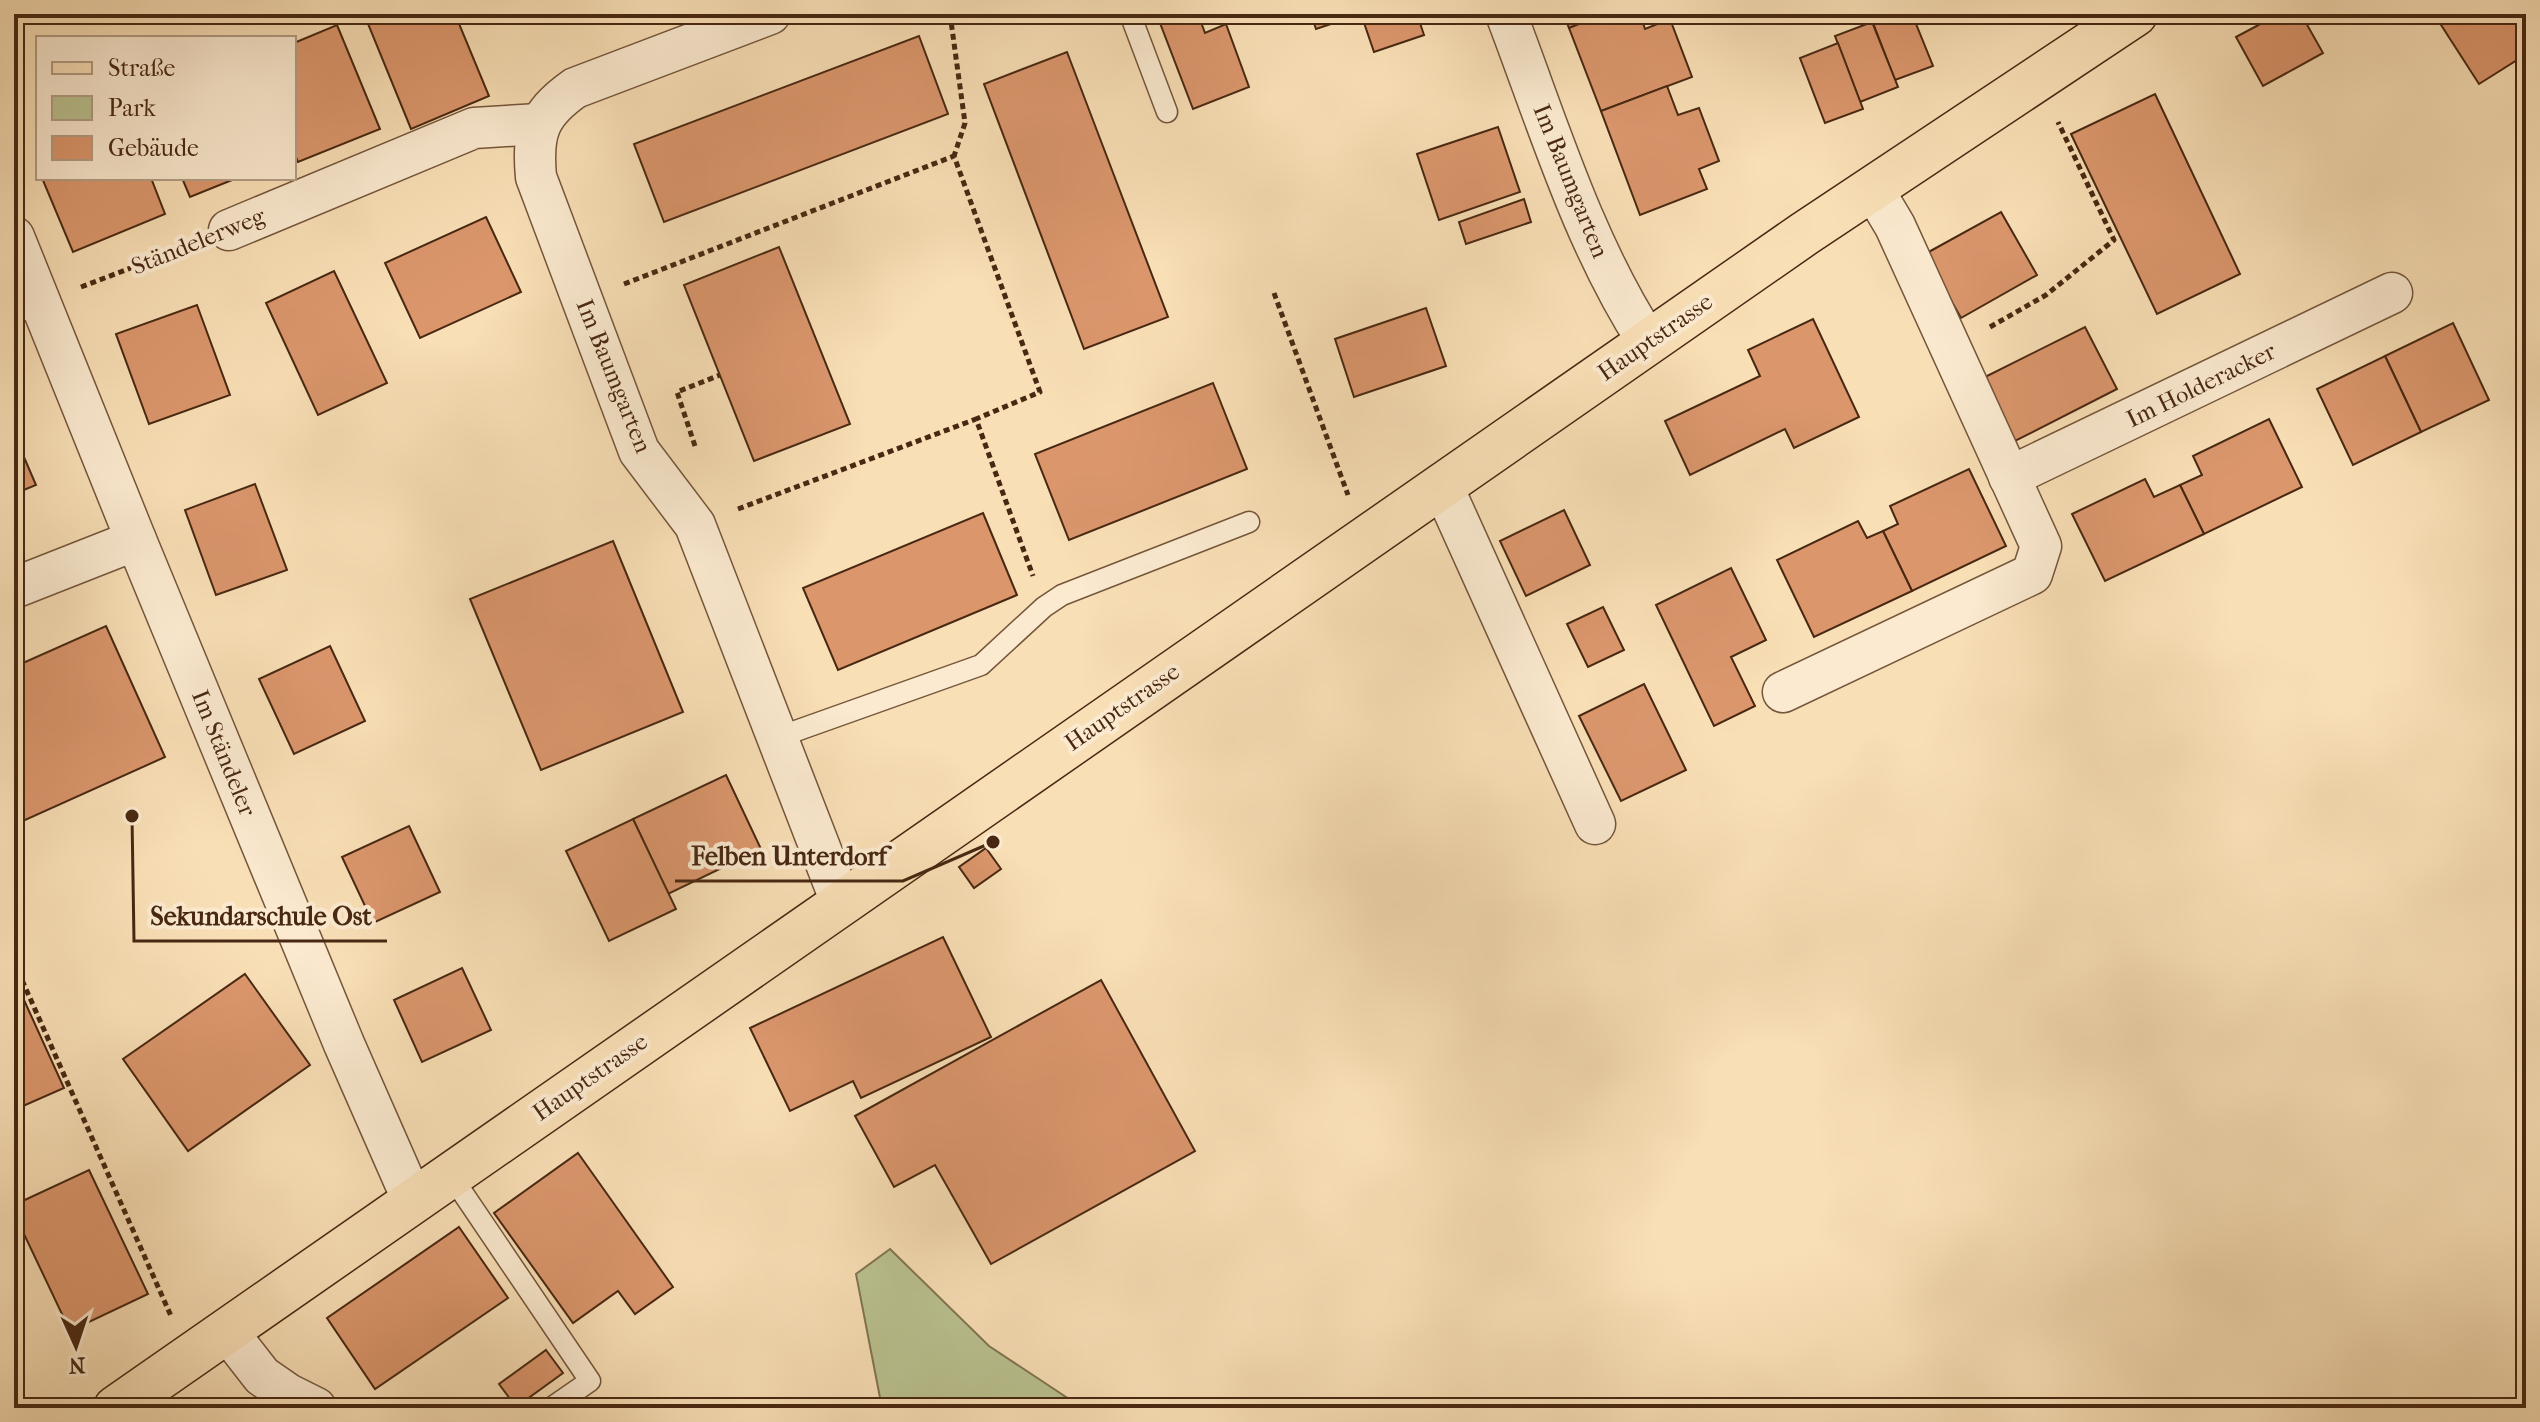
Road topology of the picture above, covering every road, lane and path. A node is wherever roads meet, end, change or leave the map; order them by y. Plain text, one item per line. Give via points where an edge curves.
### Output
1 (770, 14) edge
2 (950, 14) edge
3 (1130, 14) edge
4 (1506, 14) edge
5 (2135, 14) edge
6 (1167, 112) dead end
7 (2054, 113) dead end
8 (539, 124) junction
9 (954, 156) junction
10 (1873, 189) junction
11 (229, 230) joint
12 (14, 237) edge
13 (1274, 293) dead end
14 (2392, 293) dead end
15 (583, 299) junction
16 (27, 309) edge
17 (1648, 342) junction
18 (1951, 349) junction
19 (720, 375) dead end
20 (976, 419) junction
21 (655, 472) junction
22 (2009, 477) junction
23 (1442, 485) junction
24 (1352, 506) dead end
25 (1249, 522) dead end
26 (695, 525) junction
27 (136, 540) junction
28 (14, 588) edge
29 (1044, 607) junction
30 (1783, 692) dead end
31 (776, 738) junction
32 (1595, 824) dead end
33 (841, 902) junction
34 (14, 962) edge
35 (450, 1174) junction
36 (413, 1201) junction
37 (175, 1325) dead end
38 (227, 1331) junction
39 (116, 1408) edge
40 (316, 1408) edge
41 (551, 1408) edge

1 - 8 street via 575,88 554,102
2 - 9 path via 965,123
3 - 6 lane
4 - 17 street, Im Baumgarten via 1591,234
5 - 10 main road, Hauptstrasse
7 - 18 path via 2114,240 2046,295
8 - 11 street, Ständelerweg via 474,128
8 - 15 street, Im Baumgarten via 536,177
9 - 15 path
9 - 20 path via 1040,392
10 - 17 main road, Hauptstrasse
10 - 18 street
11 - 16 path, Ständelerweg
12 - 16 street, Im Ständeler
13 - 24 path
14 - 22 street, Im Holderacker
15 - 21 street, Im Baumgarten via 639,451
16 - 27 street, Im Ständeler
17 - 23 main road, Hauptstrasse
18 - 22 street
19 - 21 path via 677,392 698,456
20 - 26 path
20 - 29 path
21 - 26 street, Im Baumgarten
22 - 30 street via 2041,546 2032,574
23 - 32 street
23 - 33 main road, Hauptstrasse
25 - 29 lane via 1062,595
26 - 31 street, Im Baumgarten
27 - 28 street
27 - 36 street, Im Ständeler
29 - 31 lane via 981,665
31 - 33 street, Im Baumgarten
33 - 35 main road, Hauptstrasse
34 - 37 path
35 - 36 main road, Hauptstrasse
35 - 41 lane via 590,1381
36 - 38 main road, Hauptstrasse
38 - 39 main road, Hauptstrasse
38 - 40 street via 262,1376

